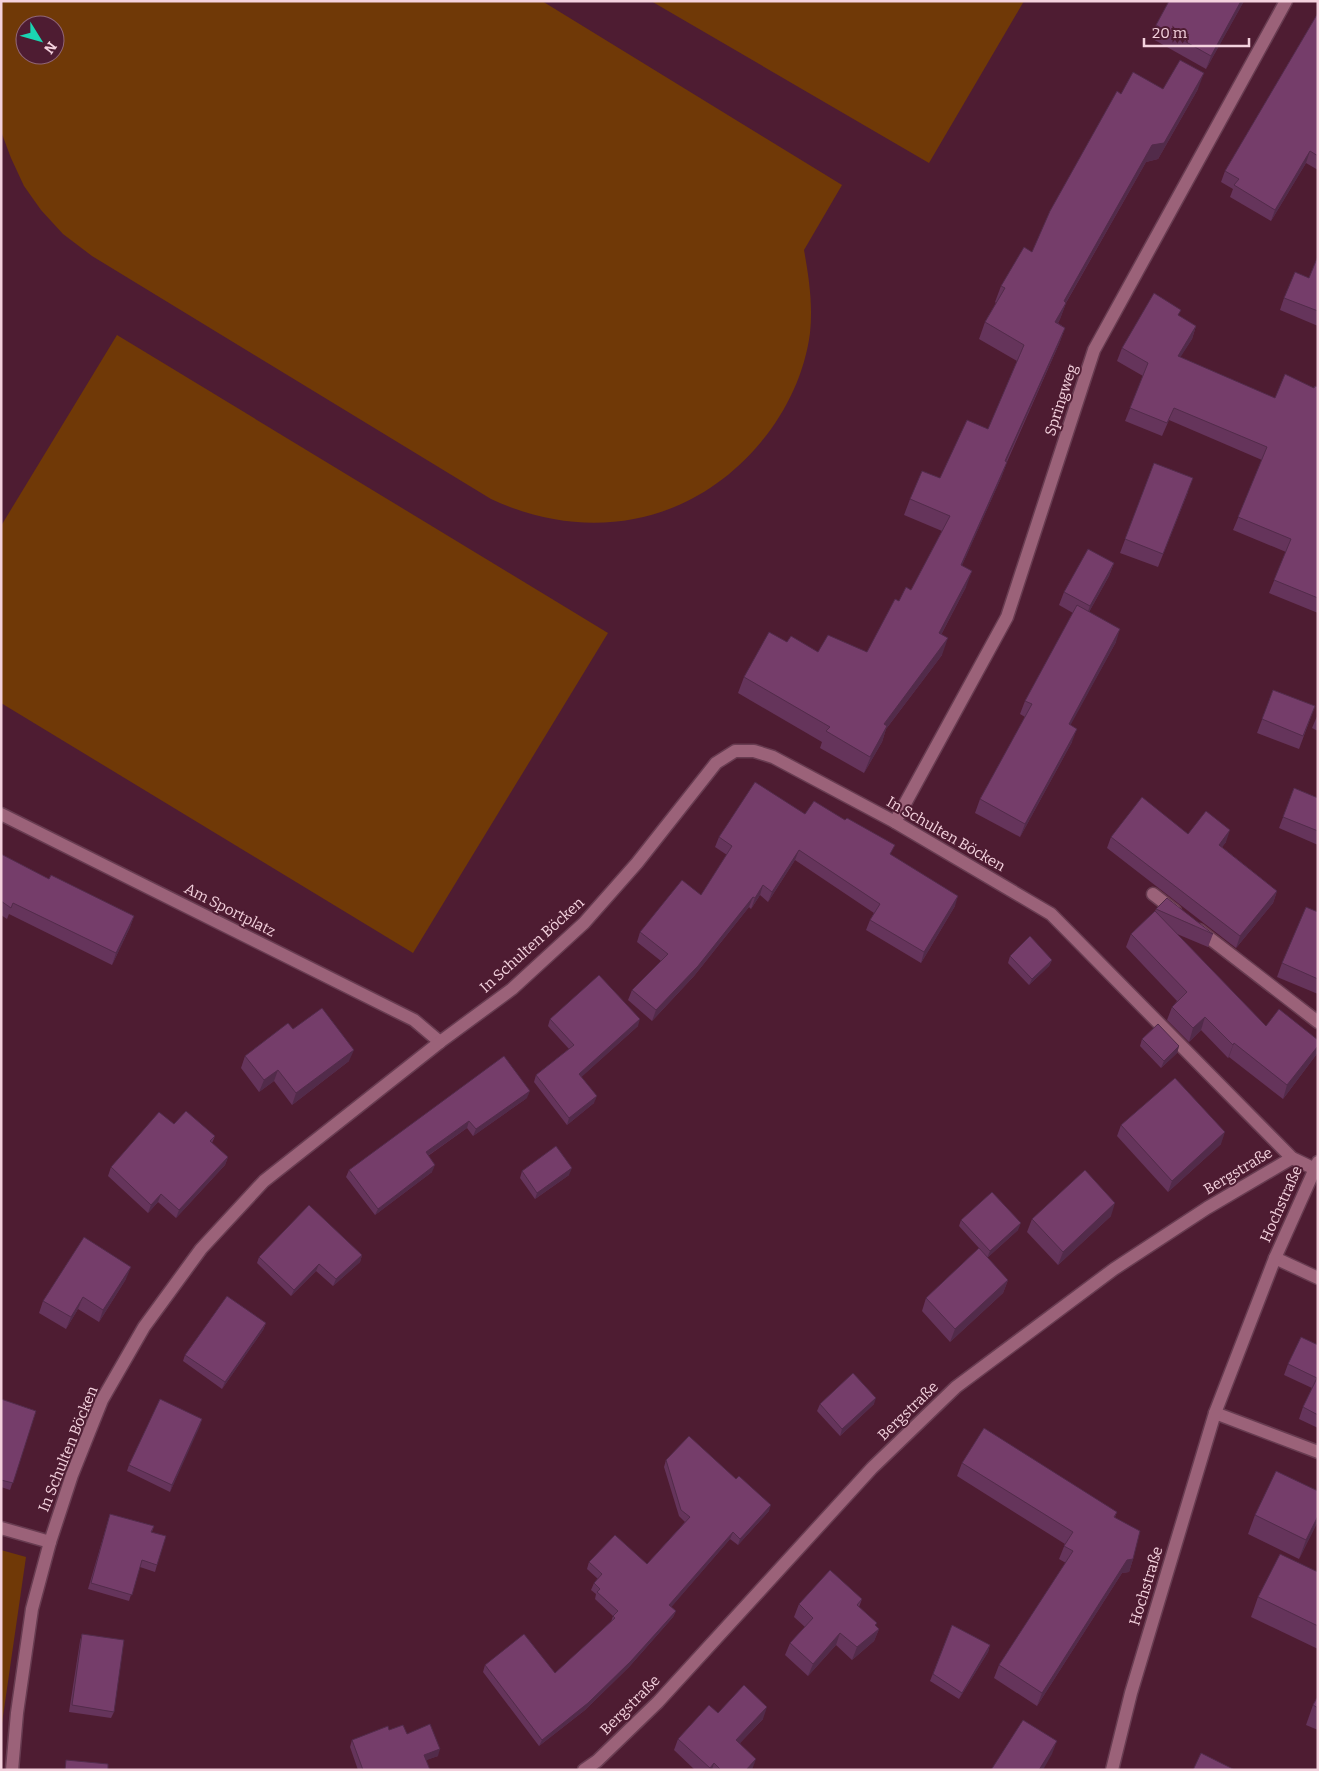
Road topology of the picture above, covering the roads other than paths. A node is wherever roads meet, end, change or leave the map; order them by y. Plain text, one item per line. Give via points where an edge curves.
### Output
1 (1286, 1) edge
2 (1, 814) edge
3 (896, 822) junction
4 (1153, 894) dead end
5 (1318, 1022) edge
6 (440, 1042) junction
7 (1292, 1158) junction
8 (1316, 1166) edge
9 (1275, 1258) junction
10 (1318, 1278) edge
11 (1215, 1413) junction
12 (1318, 1452) edge
13 (1, 1528) edge
14 (50, 1542) junction
15 (12, 1770) edge
16 (584, 1770) edge
17 (1112, 1770) edge

1 - 3 street, Springweg via 1094,350 1007,617
2 - 6 street, Am Sportplatz via 414,1020
3 - 6 street, In Schulten Böcken via 773,757 754,751 735,751 716,763 637,863 584,923 512,989
3 - 7 street, In Schulten Böcken via 1051,914
4 - 5 street
6 - 14 street, In Schulten Böcken via 264,1181 201,1249 144,1327 102,1400
7 - 8 street, Bergstraße
7 - 16 street, Bergstraße via 1207,1208 1114,1269 956,1387 872,1468 658,1702
8 - 9 street, Hochstraße
9 - 10 street, Hochstraße
9 - 11 street, Hochstraße
11 - 12 street
11 - 17 street, Hochstraße via 1131,1693
13 - 14 street
14 - 15 street, In Schulten Böcken via 32,1609

